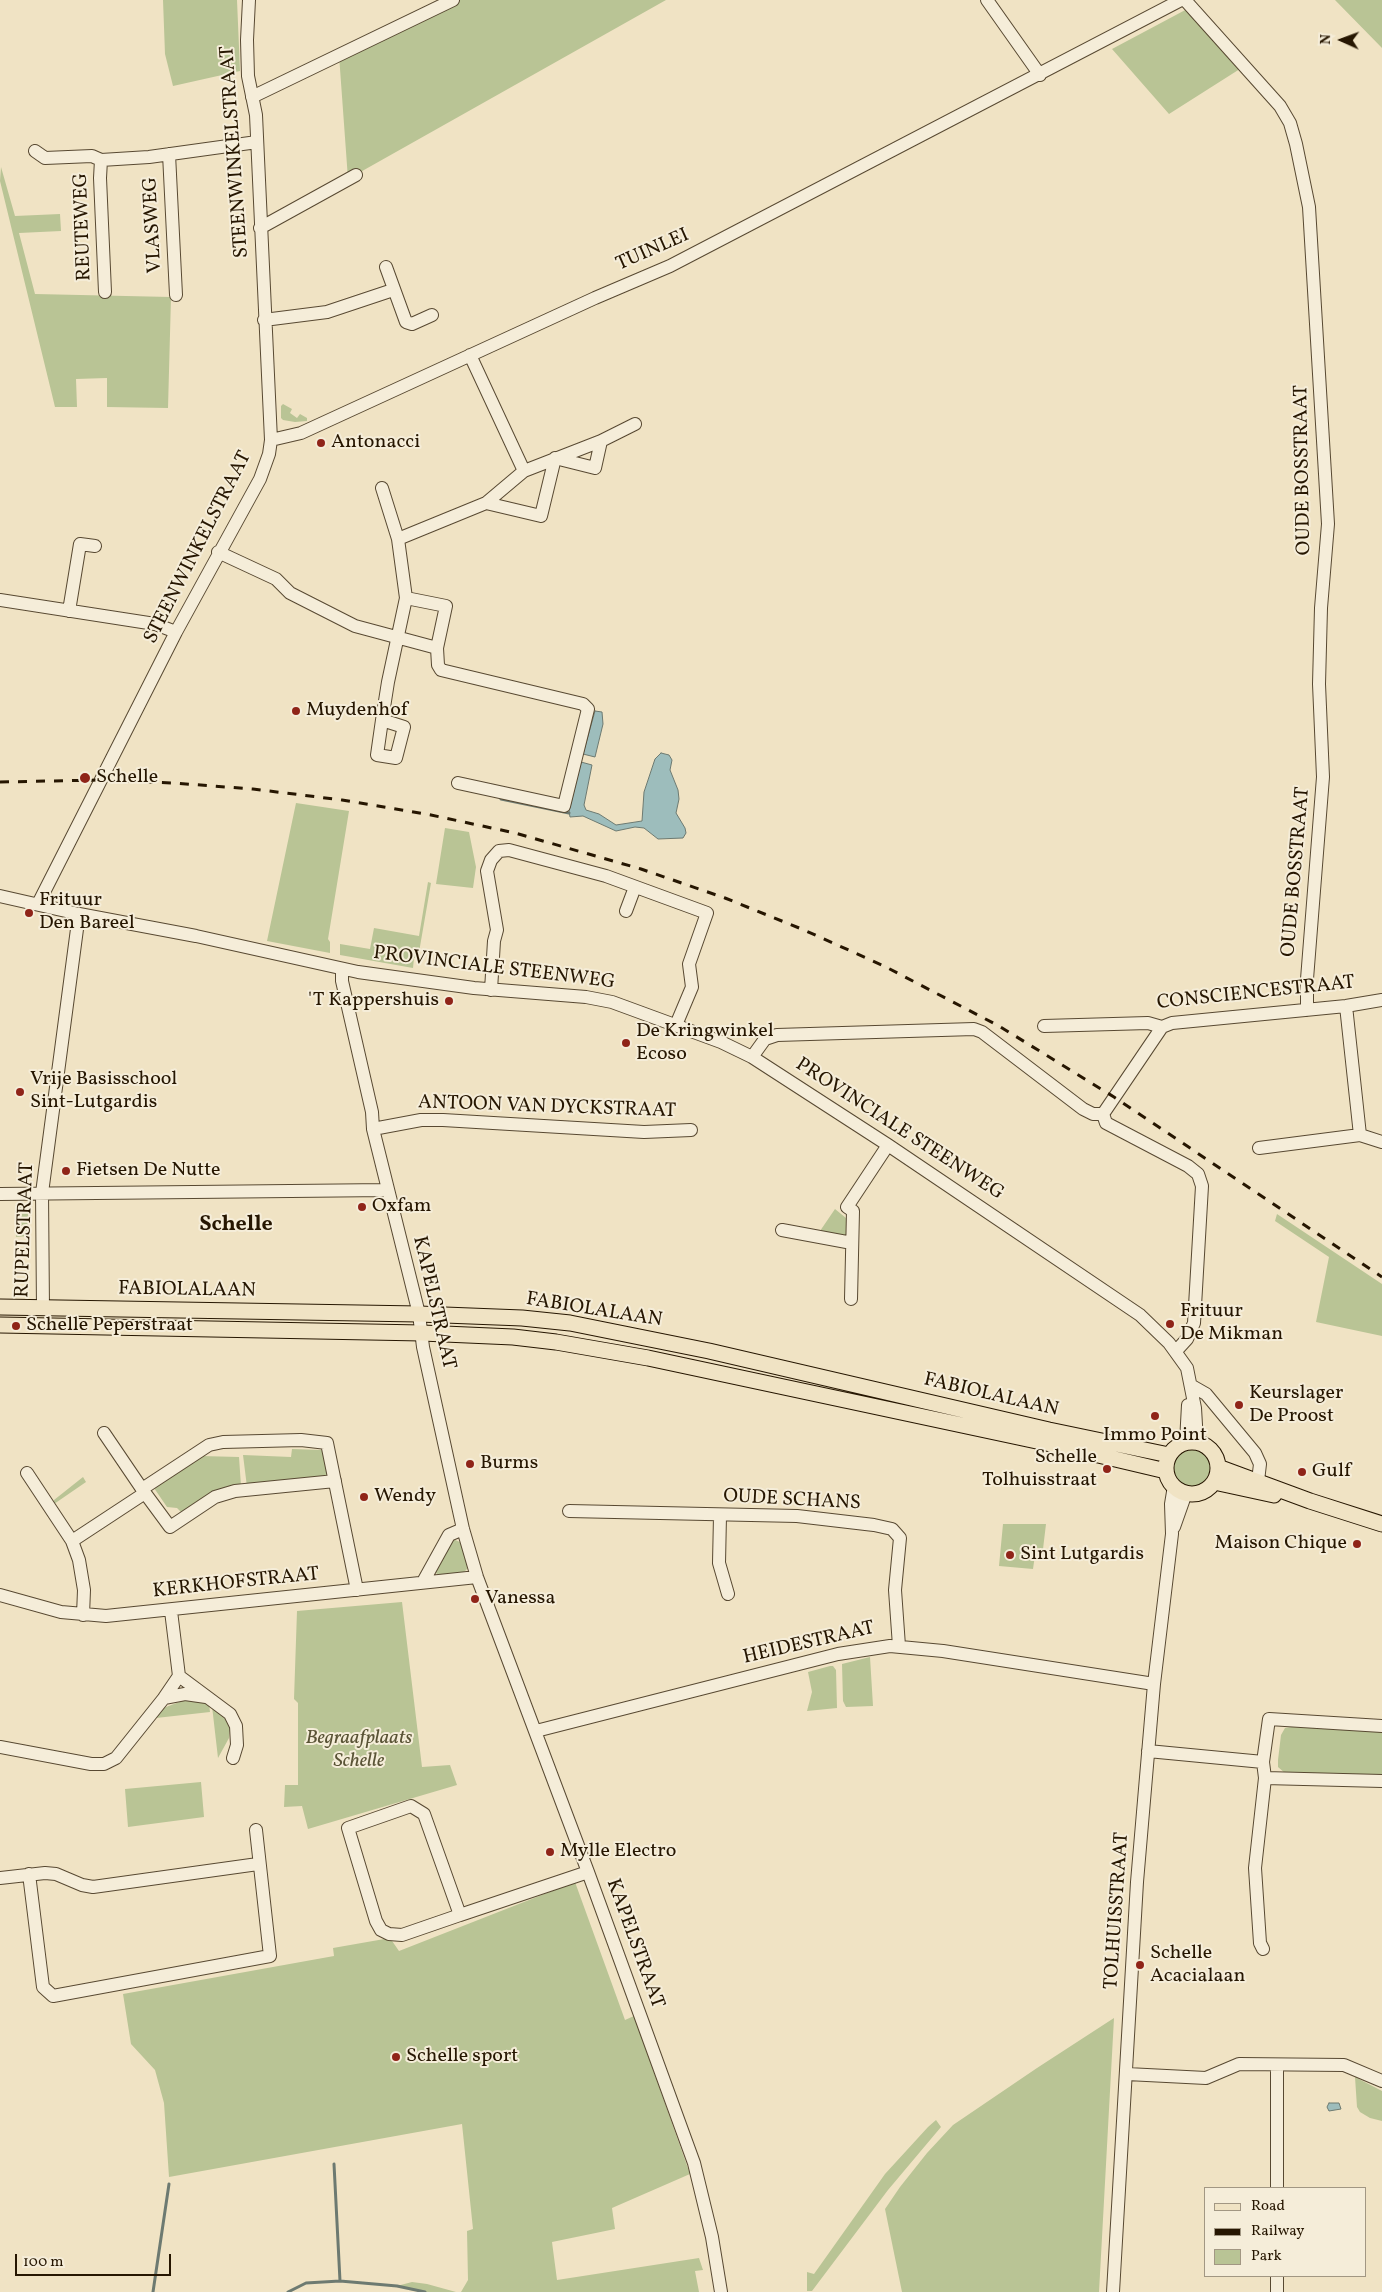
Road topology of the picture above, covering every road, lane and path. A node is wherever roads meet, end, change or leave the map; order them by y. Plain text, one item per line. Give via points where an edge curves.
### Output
1 (249, 0) edge
2 (453, 0) edge
3 (987, 0) edge
4 (1181, 0) edge
5 (1185, 0) edge
6 (1040, 75) junction
7 (252, 97) junction
8 (257, 142) junction
9 (34, 152) dead end
10 (169, 154) junction
11 (101, 160) junction
12 (356, 175) dead end
13 (260, 228) junction
14 (386, 267) dead end
15 (393, 290) junction
16 (106, 292) dead end
17 (176, 295) dead end
18 (432, 315) dead end
19 (264, 320) junction
20 (470, 355) junction
21 (635, 424) dead end
22 (271, 440) junction
23 (601, 441) junction
24 (555, 458) junction
25 (524, 471) junction
26 (382, 488) dead end
27 (486, 503) junction
28 (398, 539) junction
29 (95, 546) dead end
30 (218, 552) junction
31 (406, 598) junction
32 (0, 600) edge
33 (69, 611) junction
34 (176, 632) junction
35 (399, 638) junction
36 (437, 648) junction
37 (382, 720) dead end
38 (458, 783) dead end
39 (635, 887) junction
40 (0, 896) edge
41 (38, 904) junction
42 (626, 912) dead end
43 (79, 914) junction
44 (342, 969) junction
45 (491, 990) junction
46 (1382, 1000) edge
47 (1346, 1006) junction
48 (1308, 1010) junction
49 (676, 1025) junction
50 (1044, 1026) dead end
51 (1162, 1027) junction
52 (752, 1057) junction
53 (1104, 1114) junction
54 (373, 1129) junction
55 (691, 1130) dead end
56 (1360, 1136) junction
57 (1382, 1142) edge
58 (888, 1145) junction
59 (1260, 1148) dead end
60 (387, 1190) junction
61 (42, 1193) junction
62 (0, 1194) edge
63 (782, 1230) dead end
64 (852, 1243) junction
65 (851, 1299) dead end
66 (0, 1307) edge
67 (42, 1309) junction
68 (419, 1314) junction
69 (0, 1325) edge
70 (422, 1333) junction
71 (1176, 1351) junction
72 (1192, 1386) junction
73 (104, 1433) dead end
74 (1192, 1442) junction
75 (1169, 1455) junction
76 (1218, 1467) junction
77 (1166, 1471) junction
78 (27, 1473) dead end
79 (1231, 1479) junction
80 (335, 1481) junction
81 (1258, 1481) junction
82 (1214, 1482) junction
83 (1180, 1490) junction
84 (144, 1491) junction
85 (1310, 1501) junction
86 (569, 1511) dead end
87 (720, 1516) junction
88 (1382, 1524) edge
89 (463, 1528) junction
90 (72, 1541) junction
91 (477, 1577) junction
92 (423, 1582) junction
93 (357, 1590) junction
94 (728, 1594) dead end
95 (0, 1595) edge
96 (171, 1610) junction
97 (83, 1615) junction
98 (899, 1646) junction
99 (179, 1676) junction
100 (1154, 1684) junction
101 (208, 1697) junction
102 (164, 1698) junction
103 (1382, 1726) edge
104 (536, 1732) junction
105 (0, 1747) edge
106 (1148, 1751) junction
107 (233, 1758) dead end
108 (1263, 1762) junction
109 (1265, 1778) junction
110 (1382, 1781) edge
111 (256, 1830) dead end
112 (258, 1864) junction
113 (588, 1872) junction
114 (28, 1874) junction
115 (0, 1878) edge
116 (455, 1917) junction
117 (1263, 1949) dead end
118 (1277, 2065) junction
119 (1127, 2074) junction
120 (1382, 2081) edge
121 (1276, 2187) edge
122 (1277, 2277) edge
123 (721, 2292) edge
124 (1114, 2292) edge
125 (1277, 2292) edge

1 - 7 street, STEENWINKELSTRAAT via 248,76
2 - 7 street
3 - 6 street
4 - 6 street, TUINLEI
5 - 48 street, OUDE BOSSTRAAT via 1280,106 1290,123 1310,207 1328,524 1319,684 1323,777 1307,979
6 - 20 street, TUINLEI via 670,266
7 - 8 street, STEENWINKELSTRAAT
8 - 10 street
8 - 13 street, STEENWINKELSTRAAT
9 - 11 street via 45,158 92,156
10 - 11 street
10 - 17 street, VLASWEG
11 - 16 street, REUTEWEG
12 - 13 street
13 - 19 street, STEENWINKELSTRAAT
14 - 15 street
15 - 18 street via 406,322 412,324
15 - 19 street via 327,312
19 - 22 street, STEENWINKELSTRAAT
20 - 22 street, TUINLEI via 301,433
20 - 25 street
21 - 23 street
22 - 30 street, STEENWINKELSTRAAT via 260,479
23 - 24 street
23 - 24 street via 595,468
24 - 25 street
24 - 27 street via 541,516
25 - 27 street
26 - 28 street
27 - 28 street
28 - 31 street
29 - 33 street via 80,544
30 - 34 street, STEENWINKELSTRAAT
30 - 35 street via 276,580 290,593 355,626
31 - 35 street
31 - 36 street via 446,606
32 - 33 street
33 - 34 street via 155,624
34 - 41 street, STEENWINKELSTRAAT
35 - 36 street
35 - 37 street
36 - 38 street via 441,670 587,706 588,712 564,806
39 - 42 street
39 - 45 street via 510,850 499,851 487,871 497,930
39 - 49 street via 707,913 689,964 692,987
40 - 41 street, PROVINCIALE STEENWEG
41 - 43 street, PROVINCIALE STEENWEG
43 - 44 street, PROVINCIALE STEENWEG
43 - 61 street, RUPELSTRAAT
44 - 45 street, PROVINCIALE STEENWEG
44 - 54 street, KAPELSTRAAT
45 - 49 street, PROVINCIALE STEENWEG via 595,998
46 - 47 street, CONSCIENCESTRAAT
47 - 48 street, CONSCIENCESTRAAT
47 - 56 street
48 - 51 street, CONSCIENCESTRAAT via 1172,1023
49 - 52 street, PROVINCIALE STEENWEG
50 - 51 street, CONSCIENCESTRAAT via 1148,1024
51 - 53 street
52 - 53 street via 765,1039 777,1035 974,1029 1083,1108 1093,1114
52 - 58 street, PROVINCIALE STEENWEG
53 - 71 street via 1106,1123 1188,1166 1198,1174 1202,1186 1194,1324
54 - 55 street, ANTOON VAN DYCKSTRAAT via 421,1120 443,1120 644,1132
54 - 60 street, KAPELSTRAAT
56 - 57 street
56 - 59 street
58 - 64 street via 846,1207 854,1211
58 - 71 street, PROVINCIALE STEENWEG via 1140,1315
60 - 61 street
60 - 68 street, KAPELSTRAAT
61 - 62 street
61 - 67 street, RUPELSTRAAT
63 - 64 street
64 - 65 street
66 - 67 main road, FABIOLALAAN
67 - 68 main road, FABIOLALAAN
68 - 70 street, KAPELSTRAAT
68 - 75 main road, FABIOLALAAN via 522,1318 588,1326
69 - 70 main road, FABIOLALAAN
70 - 77 main road, FABIOLALAAN via 520,1338 596,1348
70 - 89 street, KAPELSTRAAT
71 - 72 street, PROVINCIALE STEENWEG via 1187,1368
72 - 74 street
72 - 81 street via 1206,1394 1255,1453 1260,1464
73 - 84 street
74 - 75 main road
74 - 76 main road via 1212,1451
75 - 77 main road
76 - 79 main road
76 - 82 main road
77 - 83 main road
78 - 90 street
79 - 81 main road
79 - 82 main road
79 - 85 main road
80 - 84 street via 235,1491 215,1497 170,1526
80 - 84 street via 327,1443 300,1440 223,1442 209,1445
80 - 93 street
81 - 85 main road
82 - 83 main road via 1202,1492
83 - 100 street, TOLHUISSTRAAT via 1171,1504 1172,1534
84 - 90 street
85 - 88 main road
86 - 87 street, OUDE SCHANS
87 - 94 street via 719,1563
87 - 98 street, OUDE SCHANS via 797,1516 892,1529 900,1538 895,1590
89 - 91 street, KAPELSTRAAT
89 - 92 street via 449,1535
90 - 97 street via 84,1590
91 - 92 street, KERKHOFSTRAAT
91 - 104 street, KAPELSTRAAT
92 - 93 street, KERKHOFSTRAAT
93 - 96 street, KERKHOFSTRAAT
95 - 97 street, KERKHOFSTRAAT
96 - 97 street, KERKHOFSTRAAT
96 - 99 street
98 - 100 street, HEIDESTRAAT
98 - 104 street, HEIDESTRAAT via 838,1654
99 - 101 street
99 - 102 street
100 - 106 street, TOLHUISSTRAAT
101 - 102 street via 185,1694
101 - 107 street via 230,1714 236,1726 238,1745
102 - 105 street via 116,1758 104,1764
103 - 108 street via 1269,1719
104 - 113 street, KAPELSTRAAT
106 - 108 street
106 - 119 street, TOLHUISSTRAAT
108 - 109 street
109 - 110 street
109 - 117 street via 1255,1868
111 - 112 street
112 - 114 street via 93,1887 56,1874
112 - 114 street via 270,1956 53,1996 43,1987
113 - 116 street
113 - 123 street, KAPELSTRAAT via 694,2163
114 - 115 street
116 - 116 street via 424,1814 411,1806 348,1828 381,1930 402,1935
118 - 119 street via 1239,2064 1206,2078
118 - 120 street via 1344,2065
118 - 121 street
119 - 124 street, TOLHUISSTRAAT
122 - 125 street

